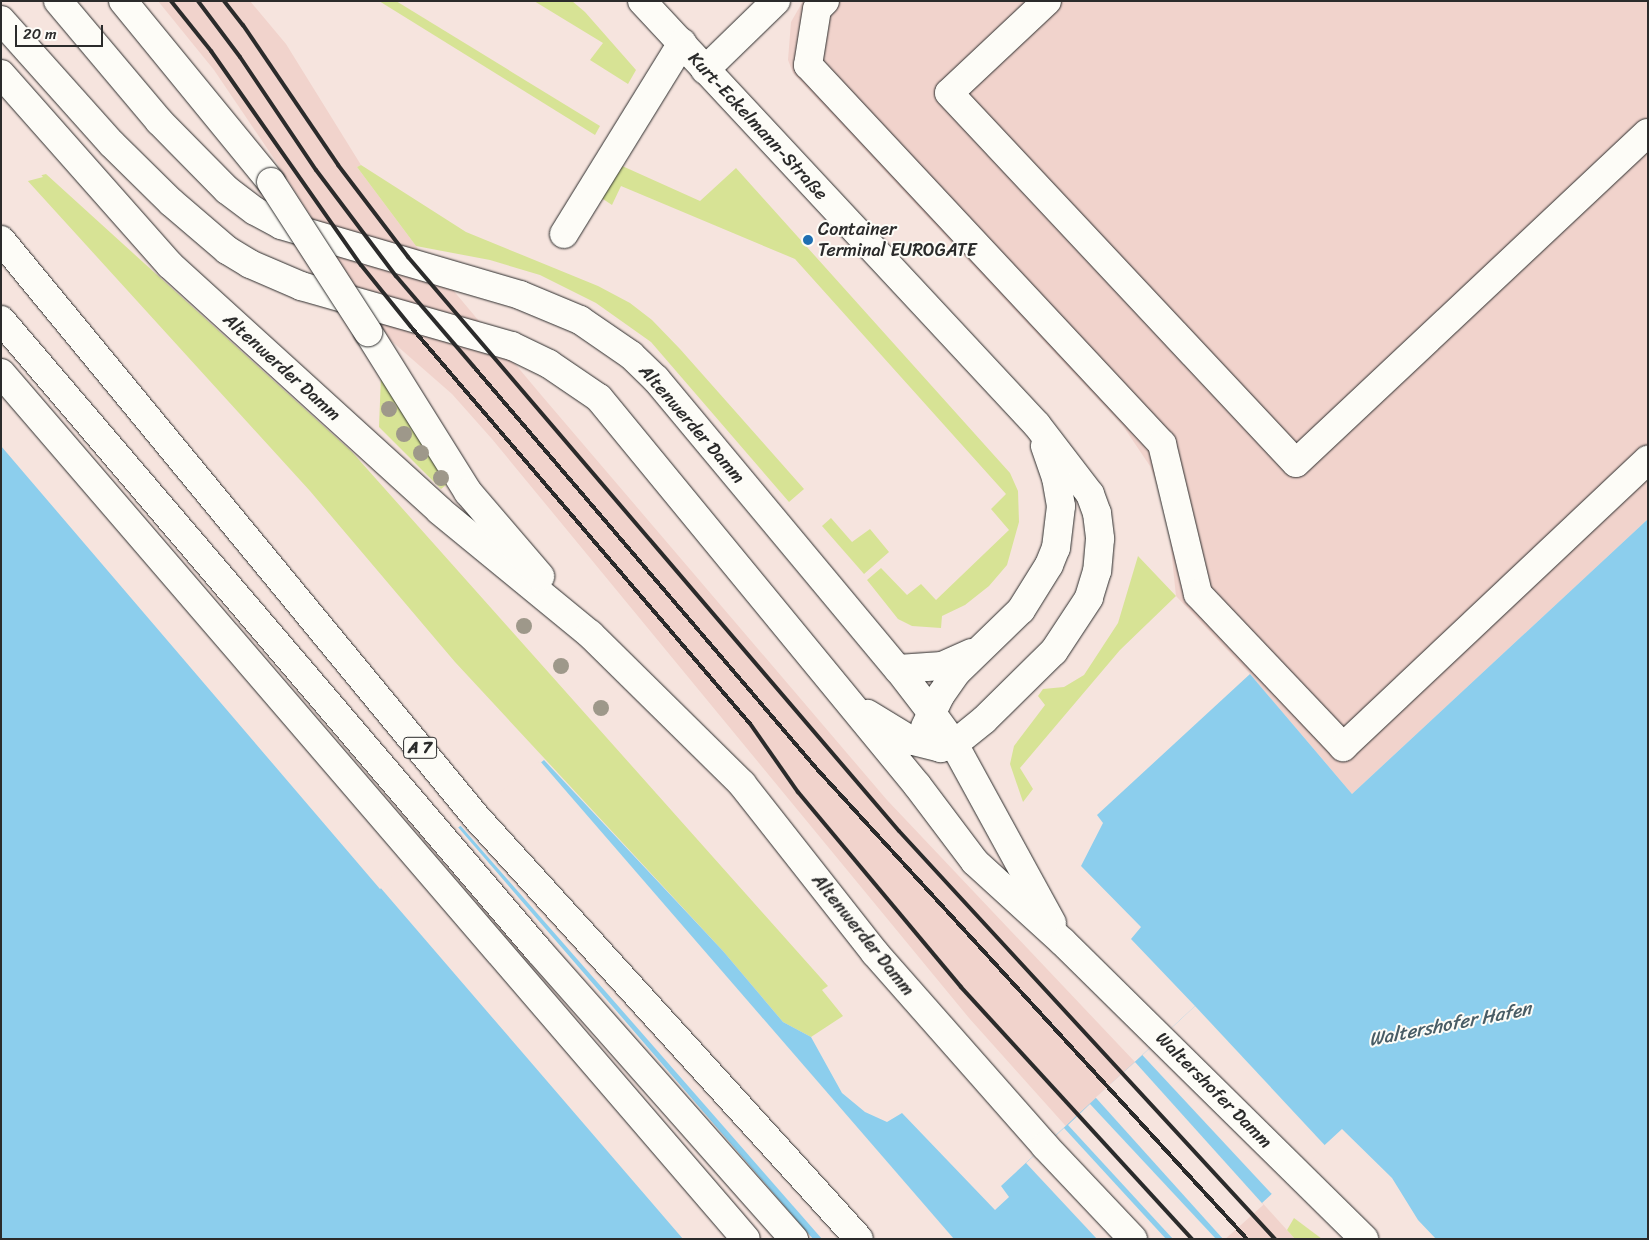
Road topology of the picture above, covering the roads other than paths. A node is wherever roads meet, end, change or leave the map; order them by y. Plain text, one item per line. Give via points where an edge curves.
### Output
1 (58, 1) edge
2 (123, 1) edge
3 (642, 1) edge
4 (776, 1) edge
5 (825, 1) edge
6 (1047, 1) edge
7 (1, 20) edge
8 (682, 43) junction
9 (705, 70) junction
10 (1, 74) edge
11 (1648, 133) edge
12 (564, 234) dead end
13 (1, 240) edge
14 (1, 320) edge
15 (1, 373) edge
16 (1038, 425) junction
17 (1648, 460) edge
18 (590, 634) junction
19 (979, 649) junction
20 (898, 668) junction
21 (846, 700) junction
22 (930, 712) junction
23 (920, 744) junction
24 (954, 744) junction
25 (917, 785) junction
26 (1063, 942) junction
27 (746, 1239) edge
28 (794, 1239) edge
29 (859, 1239) edge
30 (1133, 1239) edge
31 (1364, 1239) edge

1 - 20 main road, Altenwerder Damm via 159,121 227,190 255,211 281,225 520,295 580,320 632,355 656,379
2 - 18 main road, Altenwerder Damm, bridge via 271,182 468,492
3 - 8 main road, Kurt-Eckelmann-Straße
4 - 9 main road
5 - 17 main road via 817,9 808,64 1162,444 1198,594 1343,747
6 - 11 main road via 950,93 1296,463
7 - 21 main road via 112,144 171,202 227,250 250,264 301,286 512,346 549,364 599,398 718,539
8 - 9 main road, Kurt-Eckelmann-Straße
8 - 12 main road
9 - 16 main road, Kurt-Eckelmann-Straße
10 - 18 main road, Altenwerder Damm via 170,265 440,511
13 - 29 main road, A 7 via 477,818
14 - 28 main road, A 7 via 539,951
15 - 27 main road
16 - 19 main road, Kurt-Eckelmann-Straße via 1059,493 1056,548 1038,585 1020,610
16 - 24 main road, Kurt-Eckelmann-Straße via 1090,494 1100,528 1097,571 1089,598 1054,651
18 - 30 main road, Altenwerder Damm via 742,784 875,953 1045,1146
19 - 20 main road, Kurt-Eckelmann-Straße via 942,666
19 - 22 main road, Kurt-Eckelmann-Straße via 957,672
20 - 22 main road, Altenwerder Damm
21 - 23 main road
21 - 25 main road
22 - 23 main road, Kurt-Eckelmann-Straße
22 - 24 main road, Altenwerder Damm
23 - 24 main road via 941,748
23 - 25 main road, Kurt-Eckelmann-Straße
24 - 26 main road, Waltershofer Damm
25 - 26 main road, Waltershofer Damm via 975,862
26 - 31 main road, Waltershofer Damm

